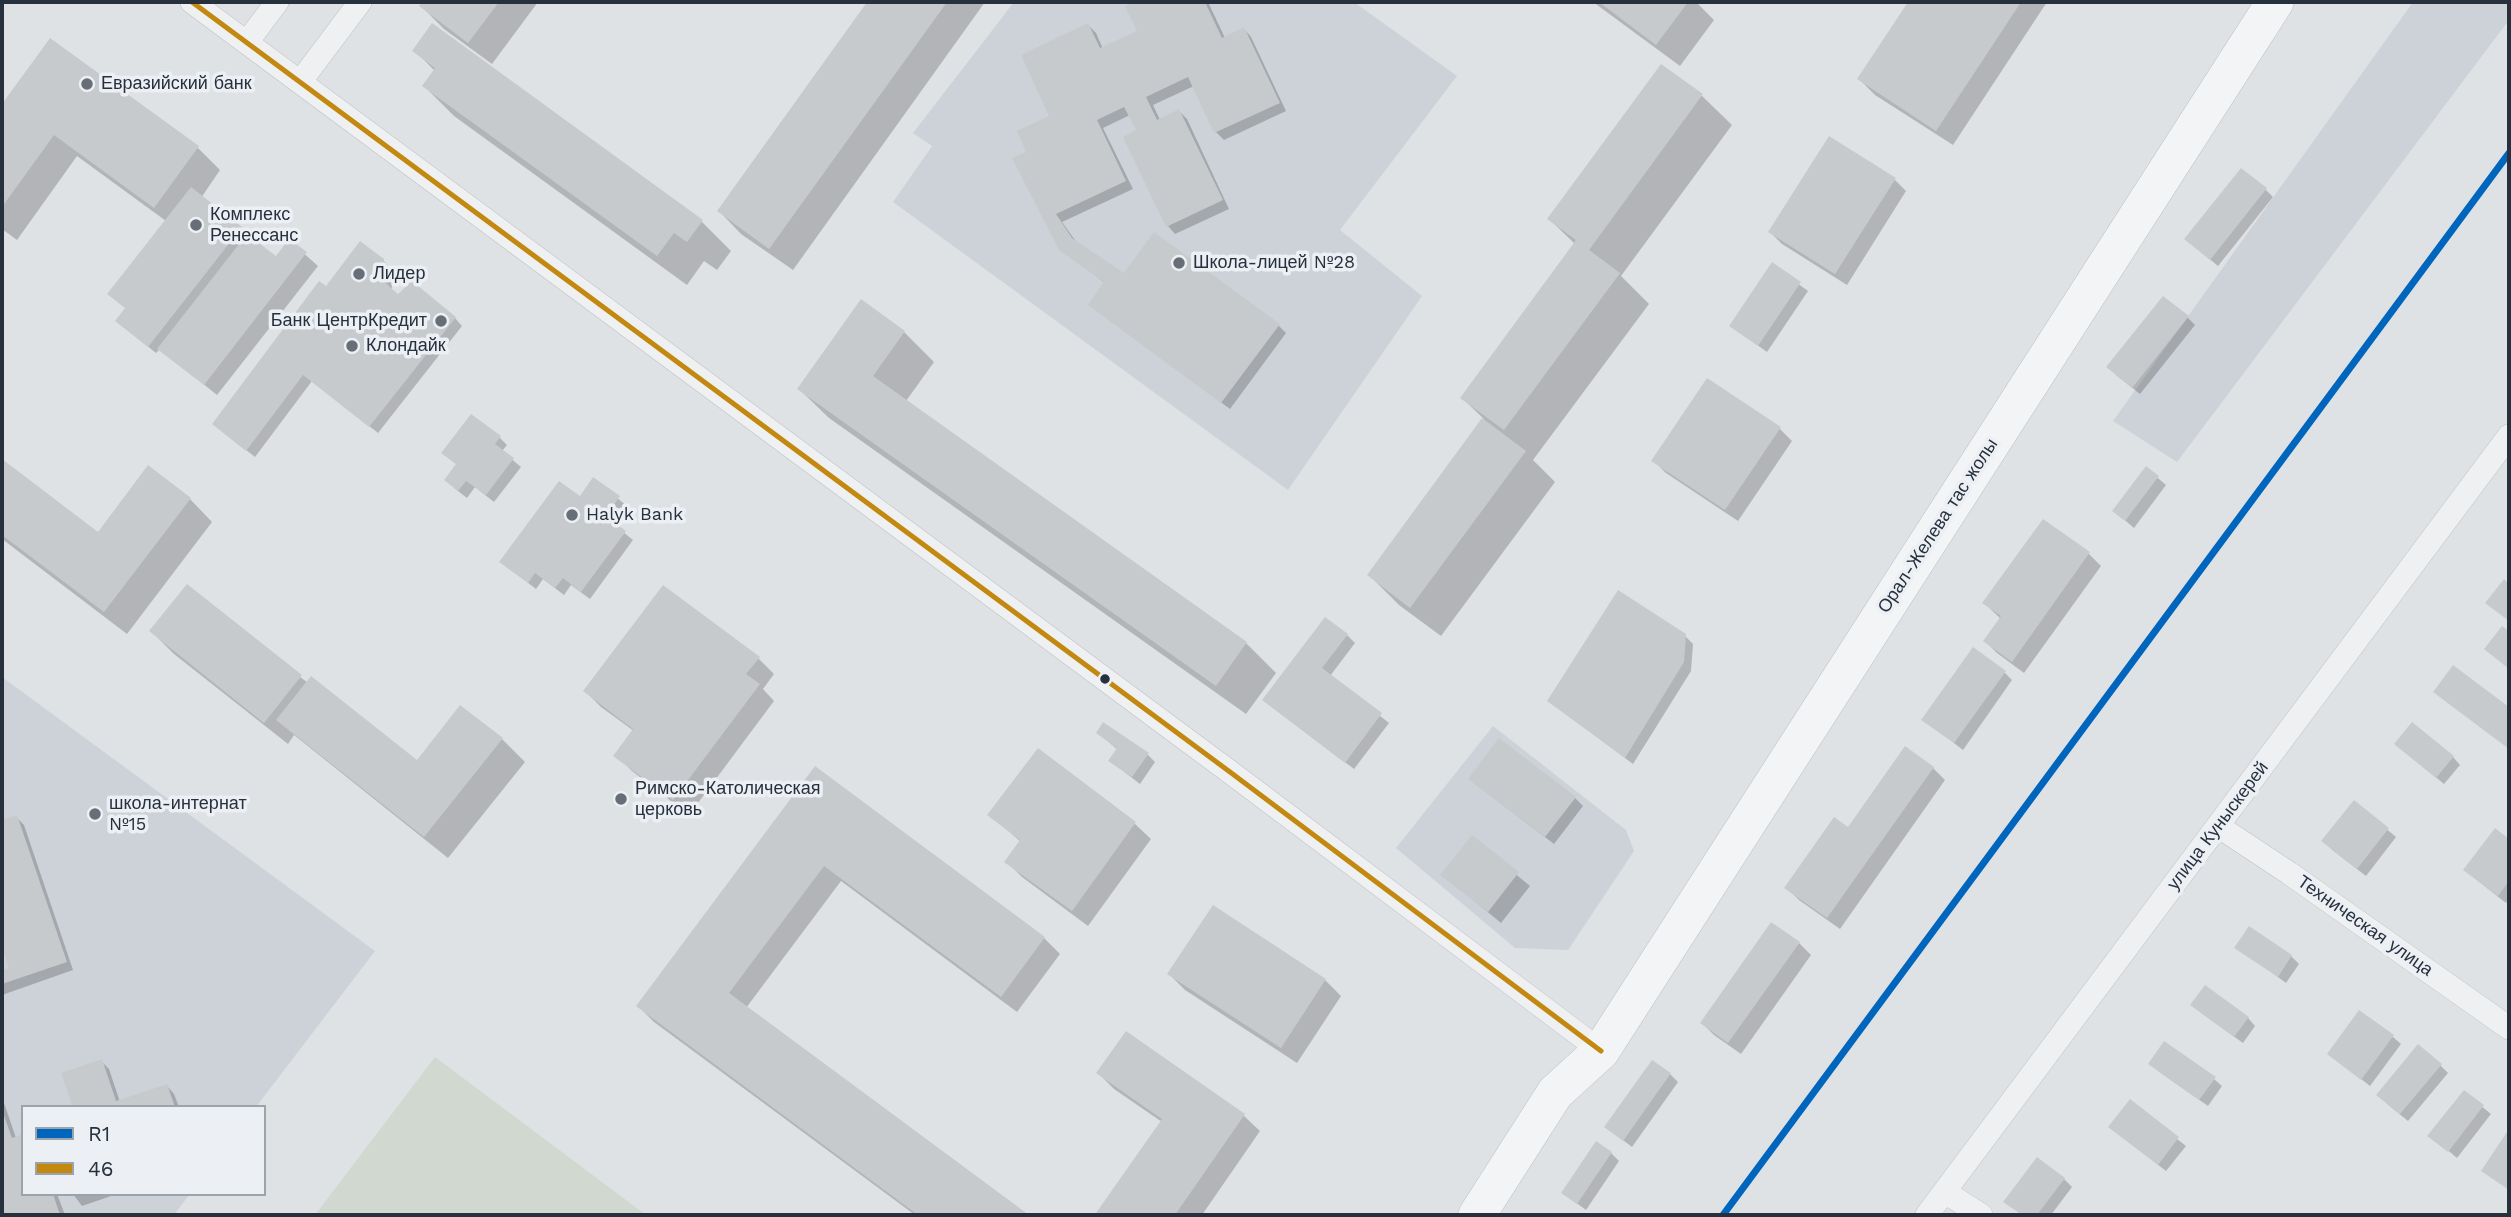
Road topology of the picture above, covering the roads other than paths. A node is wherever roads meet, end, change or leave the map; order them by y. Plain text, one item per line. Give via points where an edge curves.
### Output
1 (192, 2) edge
2 (276, 2) edge
3 (360, 2) edge
4 (2275, 2) edge
5 (247, 42) junction
6 (300, 82) junction
7 (2509, 436) edge
8 (2501, 464) edge
9 (2218, 826) junction
10 (2509, 1028) edge
11 (1601, 1051) junction
12 (1945, 1192) junction
13 (1477, 1215) edge
14 (1927, 1215) edge
15 (1981, 1215) edge

1 - 5 street
2 - 5 street
3 - 6 street
4 - 11 main road, Орал-Желева тас жолы
5 - 6 street
6 - 11 street
7 - 8 street, улица Куныскерей
8 - 9 street, улица Куныскерей
9 - 10 street, Техническая улица
9 - 12 street, улица Куныскерей
11 - 13 main road, Орал-Желева тас жолы via 1555,1093
12 - 14 street, улица Куныскерей
12 - 15 street

